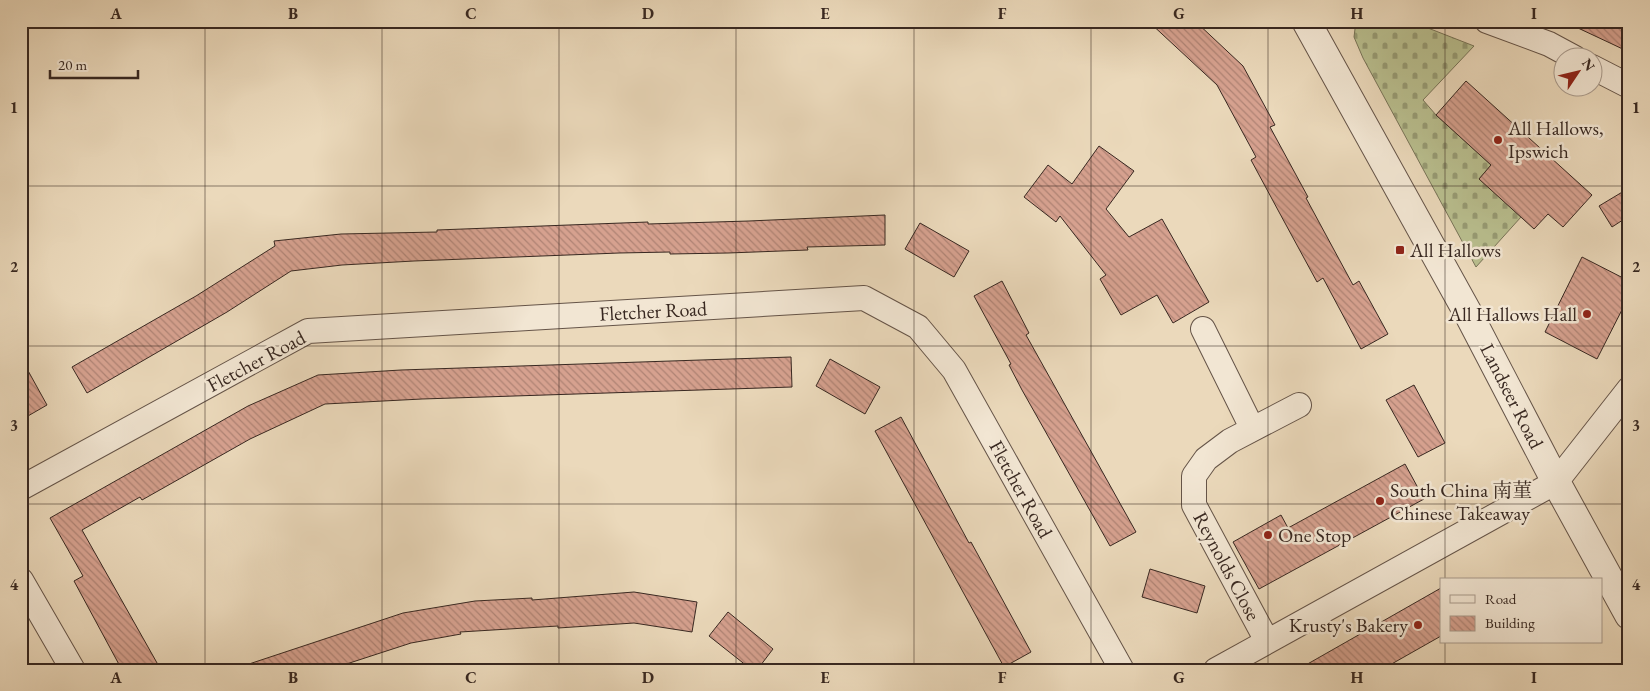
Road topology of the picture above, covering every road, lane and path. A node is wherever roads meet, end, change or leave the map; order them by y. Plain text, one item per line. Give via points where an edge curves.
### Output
1 (1306, 21) edge
2 (1488, 21) edge
3 (1556, 48) edge
4 (1602, 72) edge
5 (1629, 86) edge
6 (1203, 329) dead end
7 (1629, 389) edge
8 (1299, 405) dead end
9 (1252, 428) junction
10 (1556, 482) junction
11 (21, 488) edge
12 (21, 580) edge
13 (1629, 615) edge
14 (1267, 641) junction
15 (73, 670) edge
16 (1122, 670) edge
17 (1216, 670) edge

1 - 10 street, Landseer Road via 1469,315
2 - 3 street
4 - 5 street
6 - 9 street
7 - 10 street
8 - 9 street, Reynolds Close
9 - 14 street, Reynolds Close via 1206,459 1194,476 1194,505
10 - 13 street, Landseer Road
10 - 14 street
11 - 16 street, Fletcher Road via 308,331 864,298 918,327 954,370
12 - 15 street
14 - 17 street

